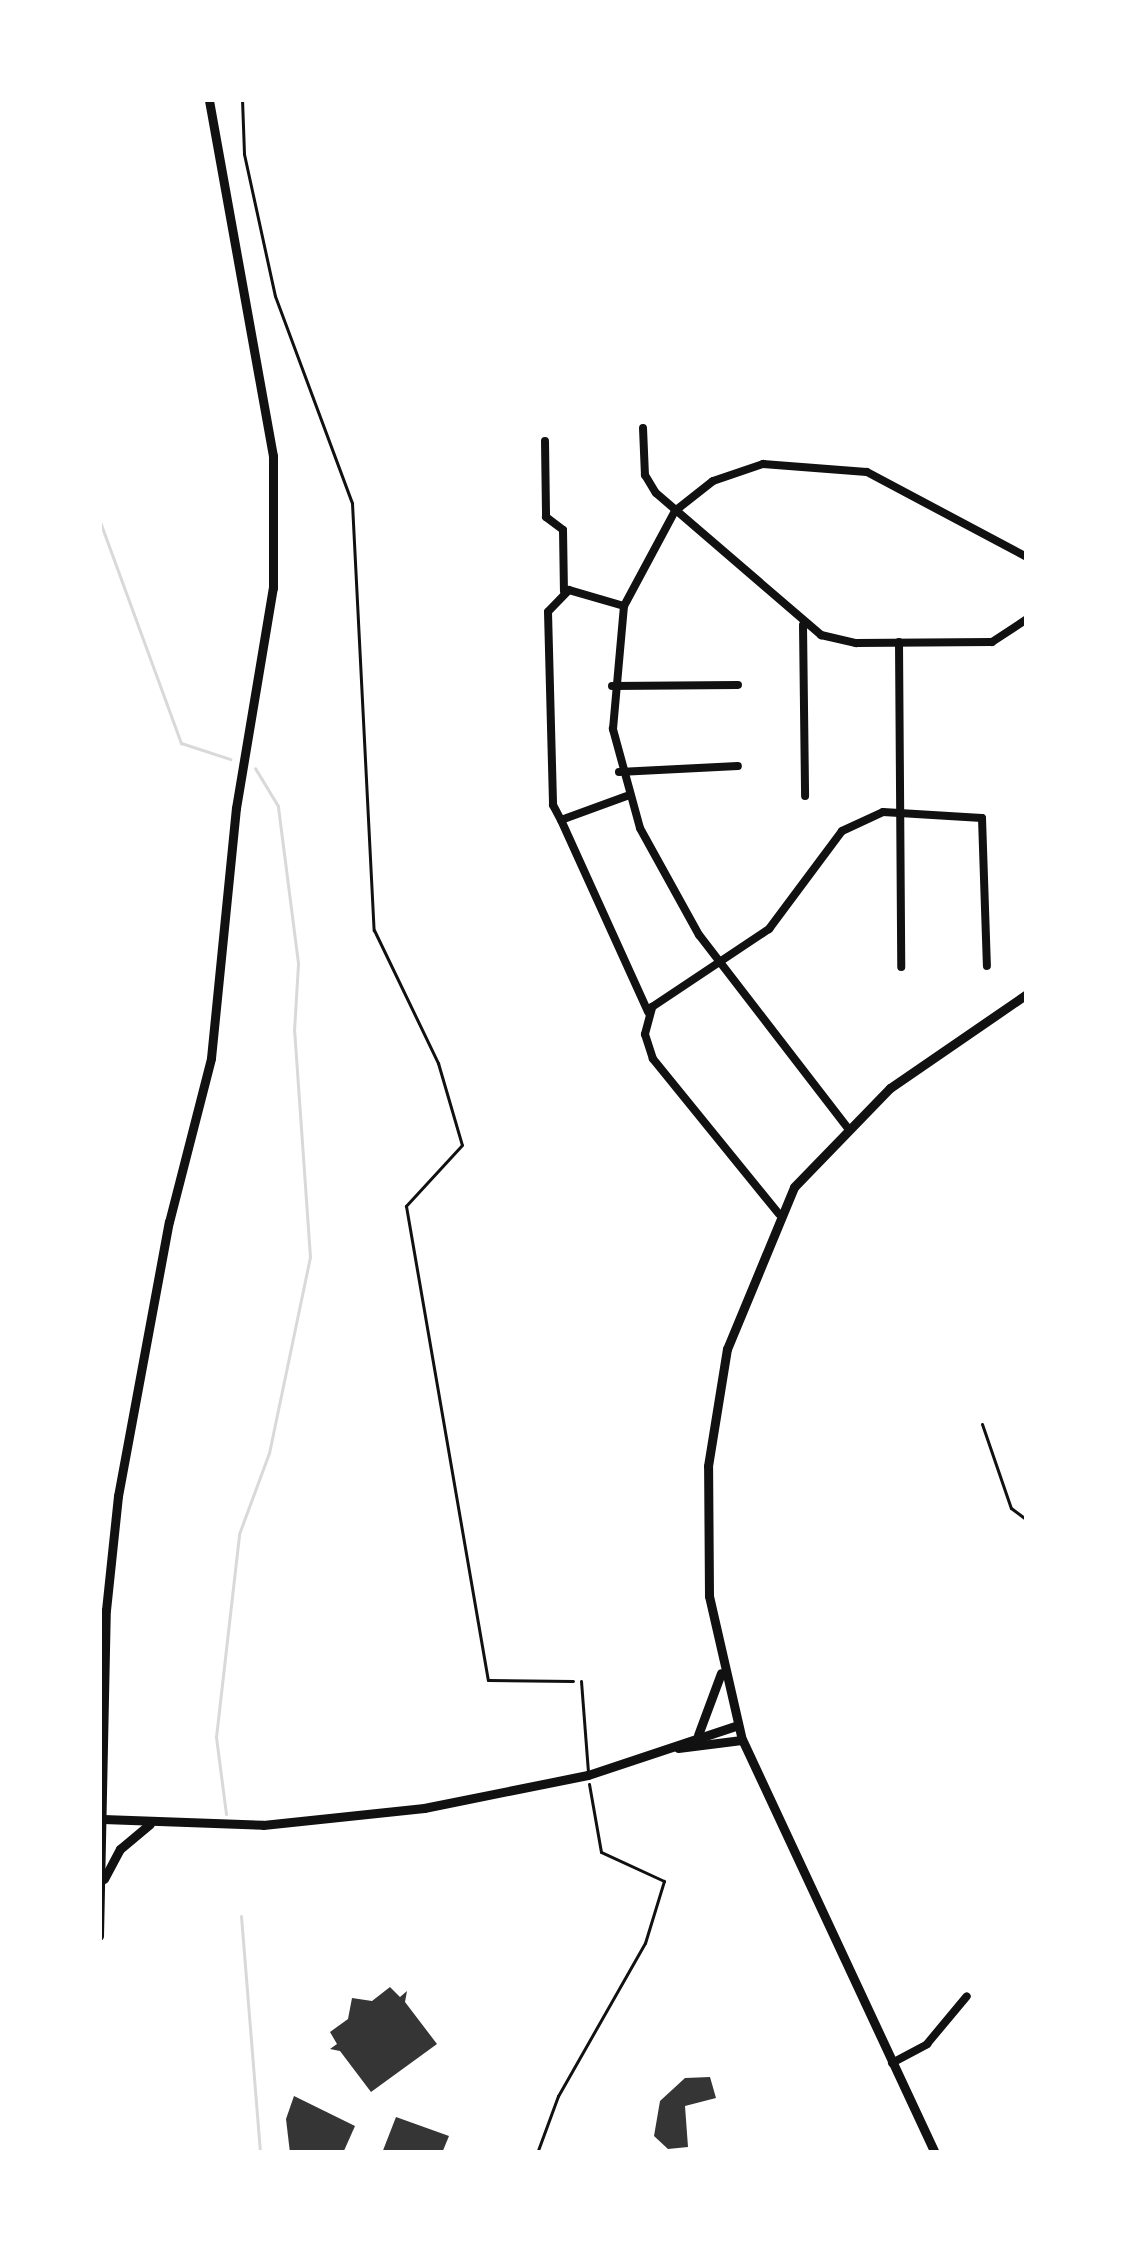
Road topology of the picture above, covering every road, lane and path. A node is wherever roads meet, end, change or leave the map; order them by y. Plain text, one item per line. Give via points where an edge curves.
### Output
1 (209, 99) edge
2 (242, 99) edge
3 (644, 428) dead end
4 (544, 441) dead end
5 (675, 511) junction
6 (1027, 557) edge
7 (564, 591) junction
8 (624, 606) junction
9 (1027, 619) edge
10 (803, 624) junction
11 (899, 642) junction
12 (738, 685) dead end
13 (612, 686) junction
14 (738, 766) dead end
15 (620, 772) junction
16 (627, 796) junction
17 (805, 796) dead end
18 (901, 811) junction
19 (562, 820) junction
20 (720, 963) junction
21 (987, 966) dead end
22 (901, 967) dead end
23 (1027, 994) edge
24 (649, 1013) junction
25 (847, 1127) junction
26 (778, 1214) junction
27 (982, 1424) dead end
28 (1027, 1520) edge
29 (721, 1662) junction
30 (581, 1681) joint
31 (738, 1725) junction
32 (695, 1738) junction
33 (742, 1740) junction
34 (666, 1748) junction
35 (588, 1775) junction
36 (103, 1819) junction
37 (150, 1824) junction
38 (100, 1889) edge
39 (99, 1936) edge
40 (967, 1996) dead end
41 (891, 2063) junction
42 (537, 2153) edge
43 (935, 2153) edge

1 - 36 street via 273,456 274,565 236,808 211,1058 164,1245 118,1496 106,1610
2 - 30 path via 244,154 274,296 352,503 374,929 438,1063 461,1144 406,1206 488,1680
3 - 5 street via 645,475
4 - 7 street via 546,517 563,530
5 - 6 street via 747,466 849,468
5 - 8 street
5 - 10 street
7 - 8 street
7 - 19 street via 548,612 553,805
8 - 13 street
9 - 11 street via 992,641
10 - 11 street via 847,643
10 - 17 street
11 - 18 street
12 - 13 street
13 - 15 street
14 - 15 street
15 - 16 street
16 - 19 street
16 - 20 street via 669,888
18 - 20 street via 852,822 785,915
18 - 21 street via 982,818
18 - 22 street
19 - 24 street
20 - 24 street
20 - 25 street
23 - 25 street
24 - 26 street via 645,1043 653,1059
25 - 26 street
26 - 29 street via 727,1349 711,1434 707,1561
27 - 28 lane via 1011,1508
29 - 31 street
29 - 32 street via 716,1702
30 - 35 lane
31 - 32 street
31 - 33 street
32 - 34 street
33 - 34 street
33 - 41 street
34 - 35 street
35 - 37 street via 383,1814
35 - 42 path via 601,1852 664,1881 645,1943
36 - 37 street
36 - 38 street
37 - 38 street via 120,1850
38 - 39 street
40 - 41 street via 927,2044
41 - 43 street

